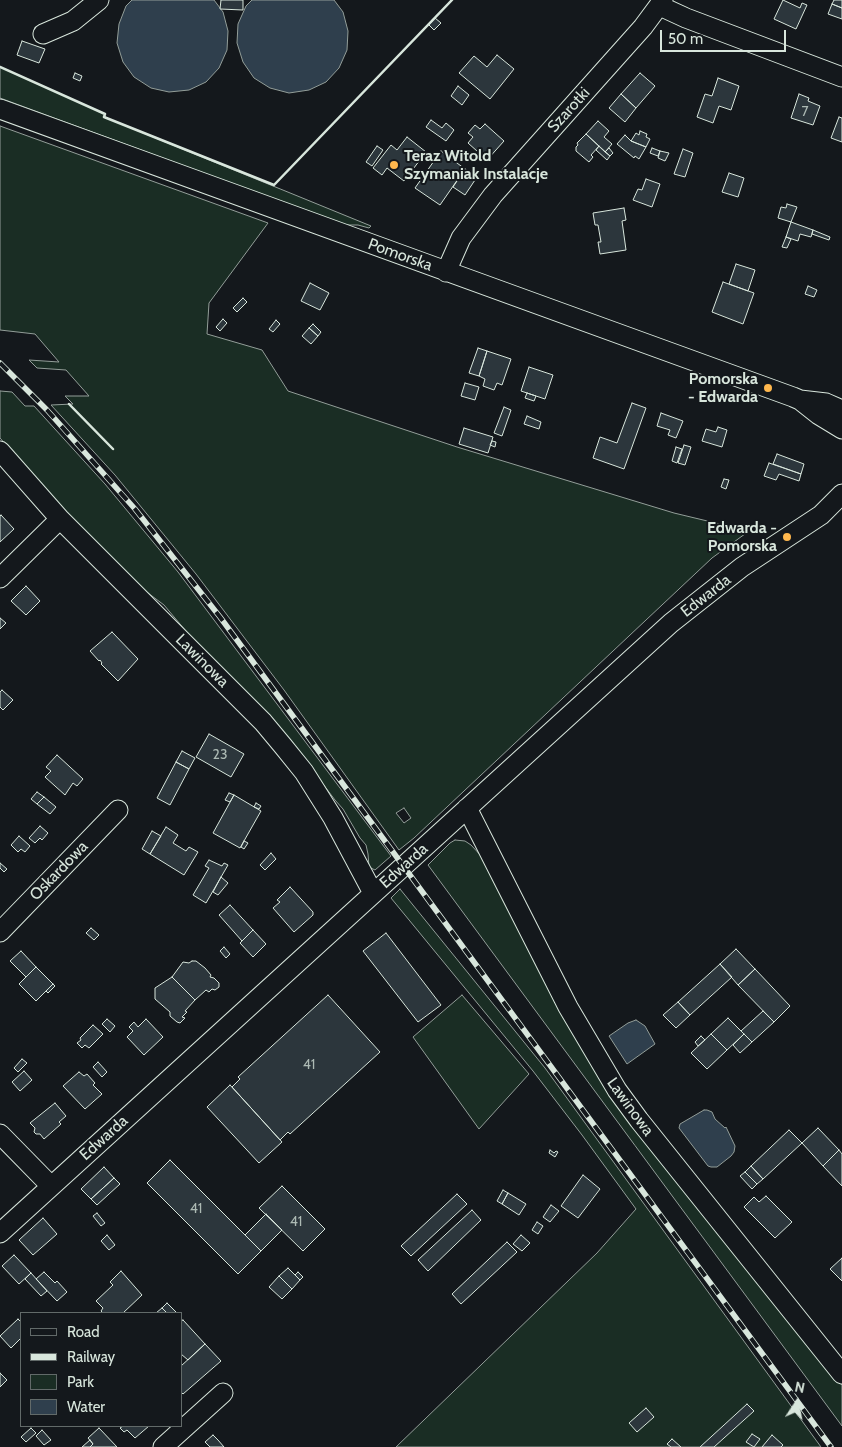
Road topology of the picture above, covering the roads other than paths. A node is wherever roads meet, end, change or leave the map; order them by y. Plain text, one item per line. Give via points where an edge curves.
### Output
1 (99, 0) edge
2 (662, 3) edge
3 (43, 34) dead end
4 (842, 77) edge
5 (0, 109) edge
6 (446, 272) junction
7 (800, 400) junction
8 (842, 410) edge
9 (842, 429) edge
10 (0, 451) edge
11 (842, 494) edge
12 (842, 511) edge
13 (821, 515) junction
14 (60, 519) junction
15 (0, 578) edge
16 (467, 808) junction
17 (118, 810) dead end
18 (373, 893) junction
19 (0, 932) edge
20 (0, 1134) edge
21 (51, 1186) junction
22 (0, 1233) edge
23 (842, 1374) edge
24 (223, 1393) dead end
25 (163, 1447) edge

1 - 3 street via 73,21
2 - 4 street via 686,18
2 - 6 street, Szarotki via 493,195 461,238
5 - 6 street, Pomorska
6 - 7 street, Pomorska
7 - 8 street, Pomorska via 826,403
7 - 9 street, Pomorska
10 - 14 street, Lawinowa
11 - 13 street, Edwarda
12 - 13 street, Edwarda
13 - 16 street, Edwarda via 742,567 670,623
14 - 15 street
14 - 18 street, Lawinowa via 283,746 333,818
16 - 18 street, Edwarda
16 - 23 street, Lawinowa via 568,1007 617,1090
17 - 19 street, Oskardowa
18 - 21 street, Edwarda
20 - 21 street
21 - 22 street, Edwarda
24 - 25 street

